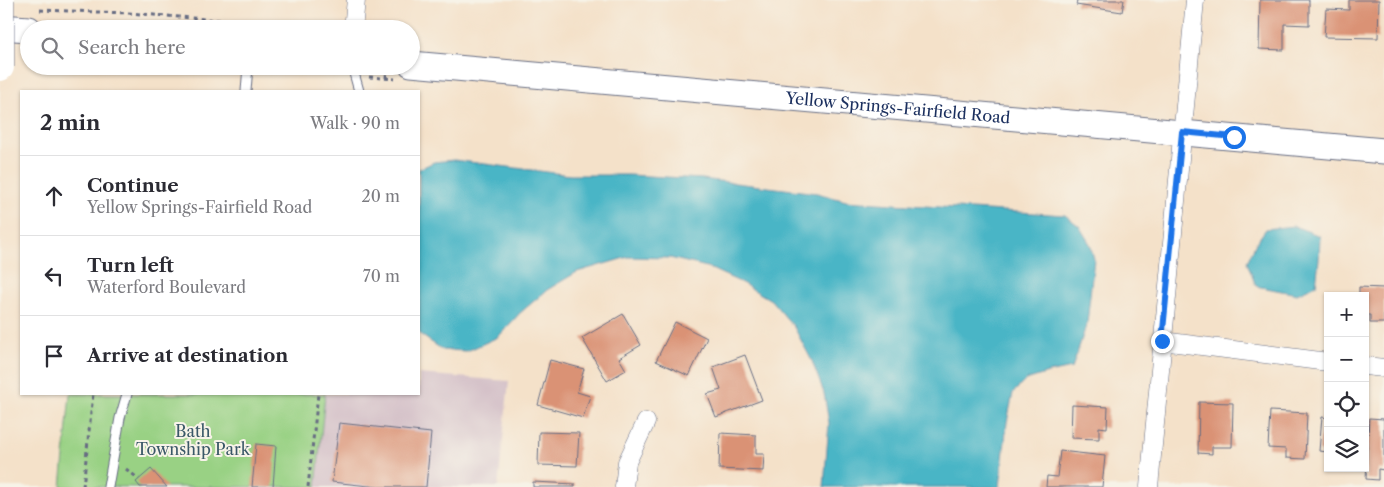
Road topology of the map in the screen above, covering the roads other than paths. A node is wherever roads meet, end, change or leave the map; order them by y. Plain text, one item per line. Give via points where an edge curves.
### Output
1 (0, 0) edge
2 (356, 0) edge
3 (1195, 0) edge
4 (354, 20) edge
5 (20, 23) edge
6 (0, 27) edge
7 (420, 65) edge
8 (0, 67) edge
9 (247, 75) edge
10 (355, 75) edge
11 (246, 90) edge
12 (359, 90) edge
13 (1182, 132) junction
14 (1384, 151) edge
15 (1162, 341) junction
16 (1324, 361) edge
17 (1369, 366) edge
18 (1384, 368) edge
19 (127, 395) edge
20 (646, 422) dead end
21 (108, 487) edge
22 (624, 487) edge
23 (1149, 487) edge

1 - 8 highway, bridge
2 - 4 street
3 - 13 street
5 - 6 main road
7 - 13 main road, Yellow Springs-Fairfield Road
9 - 11 lane
10 - 12 lane
13 - 14 main road, Yellow Springs-Fairfield Road
13 - 15 street
15 - 16 street
15 - 23 street
17 - 18 street
19 - 21 lane
20 - 22 street via 627,462

